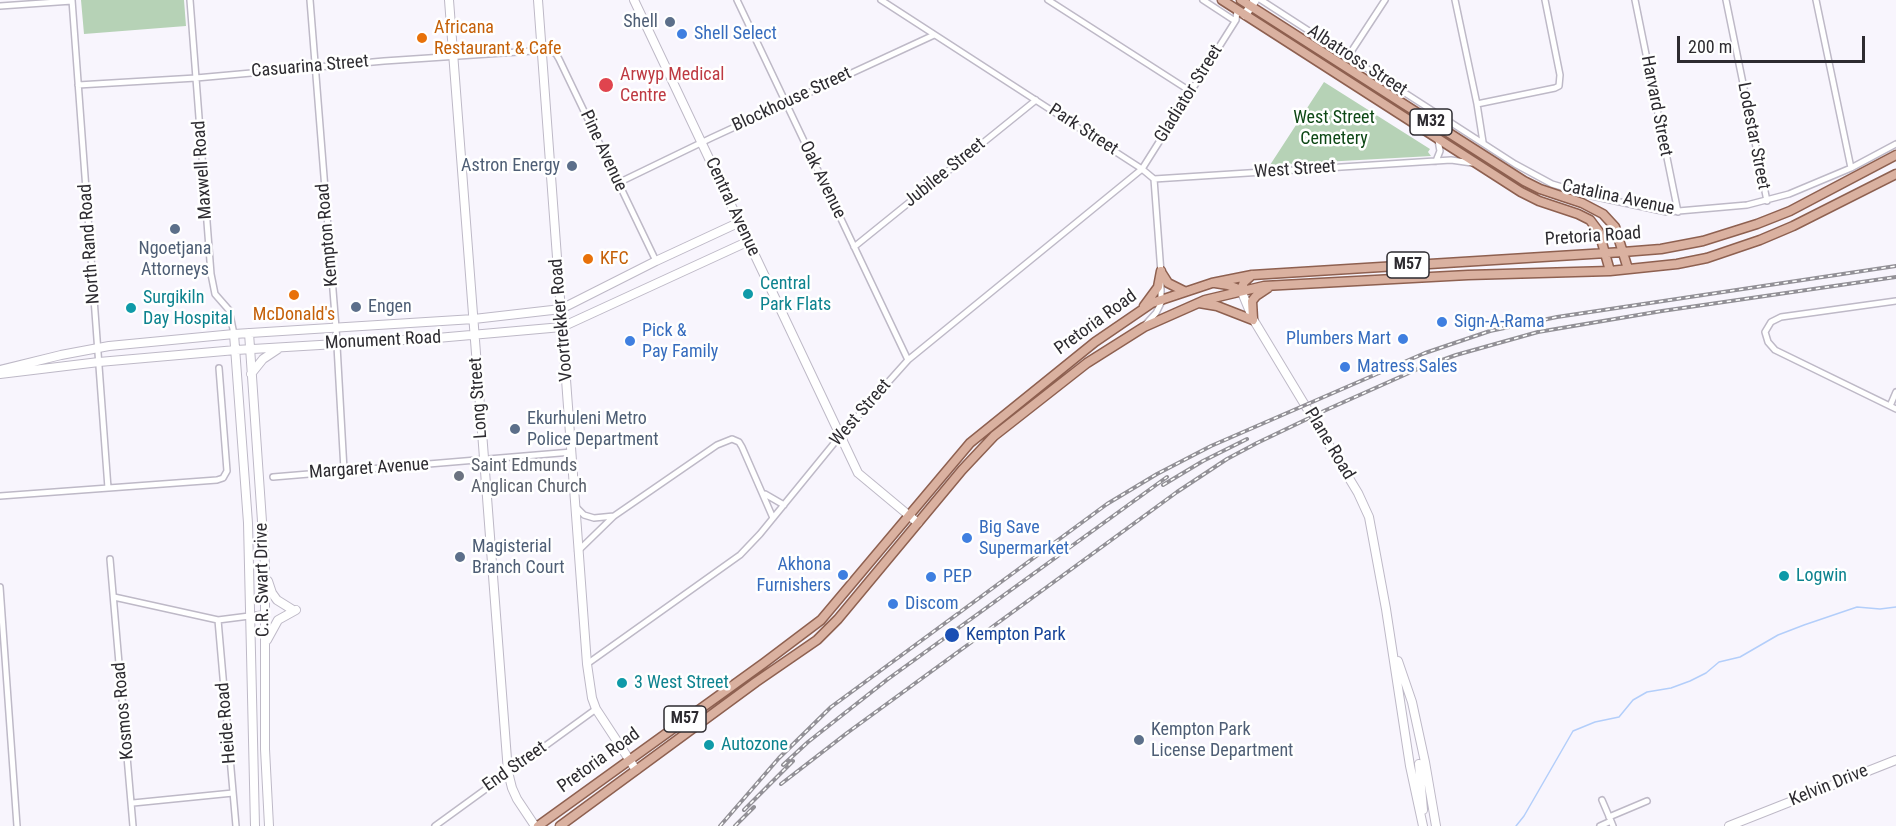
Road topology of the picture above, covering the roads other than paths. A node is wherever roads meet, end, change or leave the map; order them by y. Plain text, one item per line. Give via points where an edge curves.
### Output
1 (72, 0) edge
2 (190, 0) edge
3 (310, 0) edge
4 (449, 0) edge
5 (538, 0) edge
6 (634, 0) edge
7 (737, 0) edge
8 (880, 0) edge
9 (1048, 0) edge
10 (1203, 0) edge
11 (1222, 0) edge
12 (1242, 0) edge
13 (1262, 0) edge
14 (1385, 0) edge
15 (1455, 0) edge
16 (1545, 0) edge
17 (1635, 0) edge
18 (1726, 0) edge
19 (1816, 0) edge
20 (1253, 3) edge
21 (0, 6) edge
22 (1241, 12) junction
23 (1235, 20) junction
24 (934, 35) junction
25 (542, 49) junction
26 (1349, 55) junction
27 (453, 56) junction
28 (314, 67) junction
29 (196, 78) junction
30 (78, 85) junction
31 (1190, 91) junction
32 (1036, 100) junction
33 (785, 103) junction
34 (1477, 104) junction
35 (1436, 136) junction
36 (702, 142) junction
37 (1483, 142) junction
38 (1896, 144) edge
39 (1896, 155) edge
40 (1436, 161) junction
41 (1474, 163) junction
42 (1851, 168) junction
43 (1142, 169) junction
44 (1896, 174) edge
45 (1154, 179) junction
46 (618, 183) junction
47 (1767, 201) junction
48 (1678, 212) junction
49 (740, 222) junction
50 (1599, 232) junction
51 (749, 241) junction
52 (854, 247) junction
53 (1606, 252) junction
54 (1623, 252) junction
55 (1589, 254) junction
56 (656, 261) junction
57 (1470, 261) junction
58 (1628, 269) junction
59 (1161, 271) junction
60 (1611, 271) junction
61 (1252, 275) junction
62 (1468, 275) junction
63 (1212, 283) junction
64 (1271, 286) junction
65 (1240, 290) junction
66 (1184, 291) junction
67 (1162, 300) junction
68 (1896, 301) edge
69 (1196, 303) junction
70 (561, 309) junction
71 (1140, 311) junction
72 (474, 319) junction
73 (1253, 319) junction
74 (336, 327) junction
75 (562, 327) junction
76 (1144, 327) junction
77 (249, 333) junction
78 (234, 334) junction
79 (475, 335) junction
80 (336, 344) junction
81 (282, 347) junction
82 (98, 348) junction
83 (249, 349) junction
84 (236, 350) junction
85 (908, 360) junction
86 (99, 362) junction
87 (219, 368) dead end
88 (0, 372) edge
89 (251, 374) junction
90 (1896, 392) edge
91 (1893, 407) edge
92 (840, 436) junction
93 (572, 452) junction
94 (484, 460) junction
95 (344, 471) junction
96 (273, 477) dead end
97 (108, 488) junction
98 (763, 494) junction
99 (0, 496) edge
100 (575, 505) junction
101 (784, 505) junction
102 (614, 516) junction
103 (910, 517) junction
104 (773, 518) junction
105 (918, 523) junction
106 (578, 551) junction
107 (110, 559) dead end
108 (265, 565) junction
109 (0, 586) edge
110 (114, 597) junction
111 (1386, 609) junction
112 (265, 614) junction
113 (250, 616) junction
114 (218, 620) junction
115 (265, 645) junction
116 (2, 654) edge
117 (587, 664) junction
118 (596, 709) junction
119 (628, 760) junction
120 (1896, 760) edge
121 (1419, 764) dead end
122 (636, 770) junction
123 (508, 772) junction
124 (234, 794) junction
125 (1602, 800) dead end
126 (1647, 801) dead end
127 (133, 803) junction
128 (1611, 821) edge
129 (17, 826) edge
130 (133, 826) edge
131 (236, 826) edge
132 (255, 826) edge
133 (269, 826) edge
134 (435, 826) edge
135 (536, 826) edge
136 (560, 826) edge
137 (1424, 826) edge
138 (1436, 826) edge
139 (1600, 826) edge
140 (1729, 826) edge

1 - 21 street
1 - 30 street, North Rand Road
2 - 29 street, Maxwell Road
3 - 28 street, Kempton Road
4 - 27 main road, Long Street
5 - 25 main road, Voortrekker Road
6 - 36 main road, Central Avenue
7 - 33 street, Oak Avenue
8 - 24 street, Park Street
9 - 31 street
10 - 23 street
11 - 22 main road, M32
12 - 20 main road, M32
12 - 22 main road, Gladiator Street
13 - 26 street, Albatross Street
14 - 26 street
15 - 34 street
16 - 34 street via 1559,86
17 - 48 street, Harvard Street
18 - 47 street, Lodestar Street
19 - 42 street
20 - 22 main road, Gladiator Street
20 - 54 main road, M32 via 1524,181 1603,214 1615,227
22 - 23 street, Gladiator Street
22 - 35 main road, M32
23 - 31 street, Gladiator Street
24 - 32 street, Park Street
24 - 33 street, Blockhouse Street
25 - 27 street, Casuarina Street
25 - 46 street, Pine Avenue via 552,51 559,59
25 - 70 main road, Voortrekker Road
26 - 37 street, Albatross Street
27 - 28 street, Casuarina Street
27 - 72 main road, Long Street
28 - 29 street, Casuarina Street
28 - 74 street, Kempton Road
29 - 30 street, Casuarina Street
29 - 78 street, Maxwell Road via 213,289 229,310
30 - 82 street, North Rand Road
31 - 43 street, Gladiator Street
32 - 43 street, Park Street
32 - 52 street, Jubilee Street
33 - 36 street, Blockhouse Street
33 - 52 street, Oak Avenue
34 - 37 street
35 - 40 street via 1440,148
35 - 41 main road, M32
36 - 46 street, Blockhouse Street
36 - 49 main road, Central Avenue
37 - 48 street, Catalina Avenue via 1552,184 1592,196
38 - 42 street, Catalina Avenue
39 - 54 main road, Pretoria Road / M57 via 1790,211 1757,224 1703,241
40 - 41 street, West Street
40 - 45 street, West Street
41 - 50 main road, M32 via 1539,201 1587,218
42 - 47 street, Catalina Avenue
43 - 45 street, Park Street
43 - 85 street, West Street
44 - 58 main road, Pretoria Road / M57 via 1749,244 1707,258
45 - 59 street
46 - 56 street, Pine Avenue
47 - 48 street, Catalina Avenue
49 - 51 main road, Central Avenue
49 - 56 main road, Monument Road
50 - 53 main road
50 - 55 main road via 1598,243
51 - 75 main road, Monument Road
51 - 92 main road, Central Avenue
52 - 85 street, Oak Avenue
53 - 54 main road, Pretoria Road / M57
53 - 55 main road, Pretoria Road / M57
53 - 60 main road
54 - 58 main road, M32
55 - 57 main road, Pretoria Road / M57
56 - 70 main road, Monument Road
57 - 61 main road, Pretoria Road / M57
57 - 62 main road
58 - 60 main road, Pretoria Road / M57
59 - 66 main road via 1168,283
59 - 67 street
59 - 71 main road via 1156,291
60 - 62 main road, Pretoria Road / M57
61 - 63 main road, Pretoria Road / M57
61 - 65 main road
62 - 64 main road, Pretoria Road / M57
63 - 65 main road
63 - 66 main road, Pretoria Road / M57
64 - 65 main road, Pretoria Road / M57
64 - 73 main road via 1252,301
65 - 69 main road, Pretoria Road / M57
65 - 73 main road, Plane Road
66 - 67 main road, Pretoria Road / M57
67 - 71 main road, Pretoria Road / M57
67 - 76 street
68 - 91 street via 1781,317 1771,322 1765,336 1775,351
69 - 73 main road
69 - 76 main road, Pretoria Road / M57
70 - 72 main road, Monument Road
70 - 75 main road, Voortrekker Road
71 - 103 main road, Pretoria Road / M57 via 970,443
72 - 74 main road, Monument Road
72 - 79 main road, Long Street
73 - 111 main road, Plane Road via 1364,503 1373,531
74 - 77 main road, Monument Road
74 - 80 street, Kempton Road
75 - 79 main road, Monument Road
75 - 93 main road, Voortrekker Road
76 - 105 main road, Pretoria Road / M57 via 1087,363 994,436
77 - 78 main road, Monument Road
77 - 83 main road, C.R. Swart Drive
78 - 82 main road, Monument Road
78 - 84 main road, C.R. Swart Drive
79 - 80 main road, Monument Road
79 - 94 main road, Long Street
80 - 81 main road, Monument Road
80 - 95 street, Kempton Road
81 - 83 main road, Monument Road
81 - 89 main road via 263,358
82 - 86 street, North Rand Road
82 - 88 main road, Monument Road
83 - 84 main road, Monument Road
83 - 89 main road, C.R. Swart Drive
84 - 86 main road, Monument Road
84 - 113 main road, C.R. Swart Drive
85 - 92 street, West Street
86 - 88 main road, Monument Road
86 - 97 street, North Rand Road
87 - 97 street via 225,476 219,480
89 - 108 main road, C.R. Swart Drive
90 - 91 street
92 - 101 street, West Street
92 - 103 main road, Central Avenue via 860,476
93 - 94 street, Margaret Avenue
93 - 100 main road, Voortrekker Road
94 - 95 street, Margaret Avenue
94 - 123 main road, Long Street
95 - 96 street, Margaret Avenue
97 - 99 street
98 - 101 street
98 - 102 street via 739,442 732,439 717,445
98 - 104 street
100 - 102 street via 594,519
100 - 106 main road, Voortrekker Road
101 - 104 street, West Street
102 - 106 street
103 - 105 main road, Central Avenue
103 - 119 main road, Pretoria Road / M57 via 821,620
104 - 117 street, West Street via 740,555
105 - 122 main road, Pretoria Road / M57 via 817,640
106 - 117 main road, Voortrekker Road
107 - 110 street, Kosmos Road
108 - 112 main road, C.R. Swart Drive
108 - 115 main road via 272,594 281,604 295,610 275,623
109 - 116 street
110 - 114 street
110 - 127 street, Kosmos Road
111 - 137 main road, Plane Road via 1410,766
111 - 138 main road, Plane Road via 1412,702
112 - 113 street
112 - 115 main road, C.R. Swart Drive
113 - 114 street
113 - 132 main road, C.R. Swart Drive
114 - 124 street, Heide Road
115 - 133 main road, C.R. Swart Drive via 264,749
116 - 129 street
117 - 118 main road, Voortrekker Road
118 - 119 main road, Voortrekker Road
118 - 123 street, End Street
119 - 122 main road, Voortrekker Road
119 - 135 main road, Pretoria Road / M57
120 - 140 main road, Kelvin Drive
121 - 137 main road
122 - 136 main road, Pretoria Road / M57
123 - 134 street, End Street
123 - 135 main road, Long Street via 517,799
124 - 127 street
124 - 131 street, Heide Road
125 - 128 street
126 - 128 street
127 - 130 street, Kosmos Road
128 - 139 street

